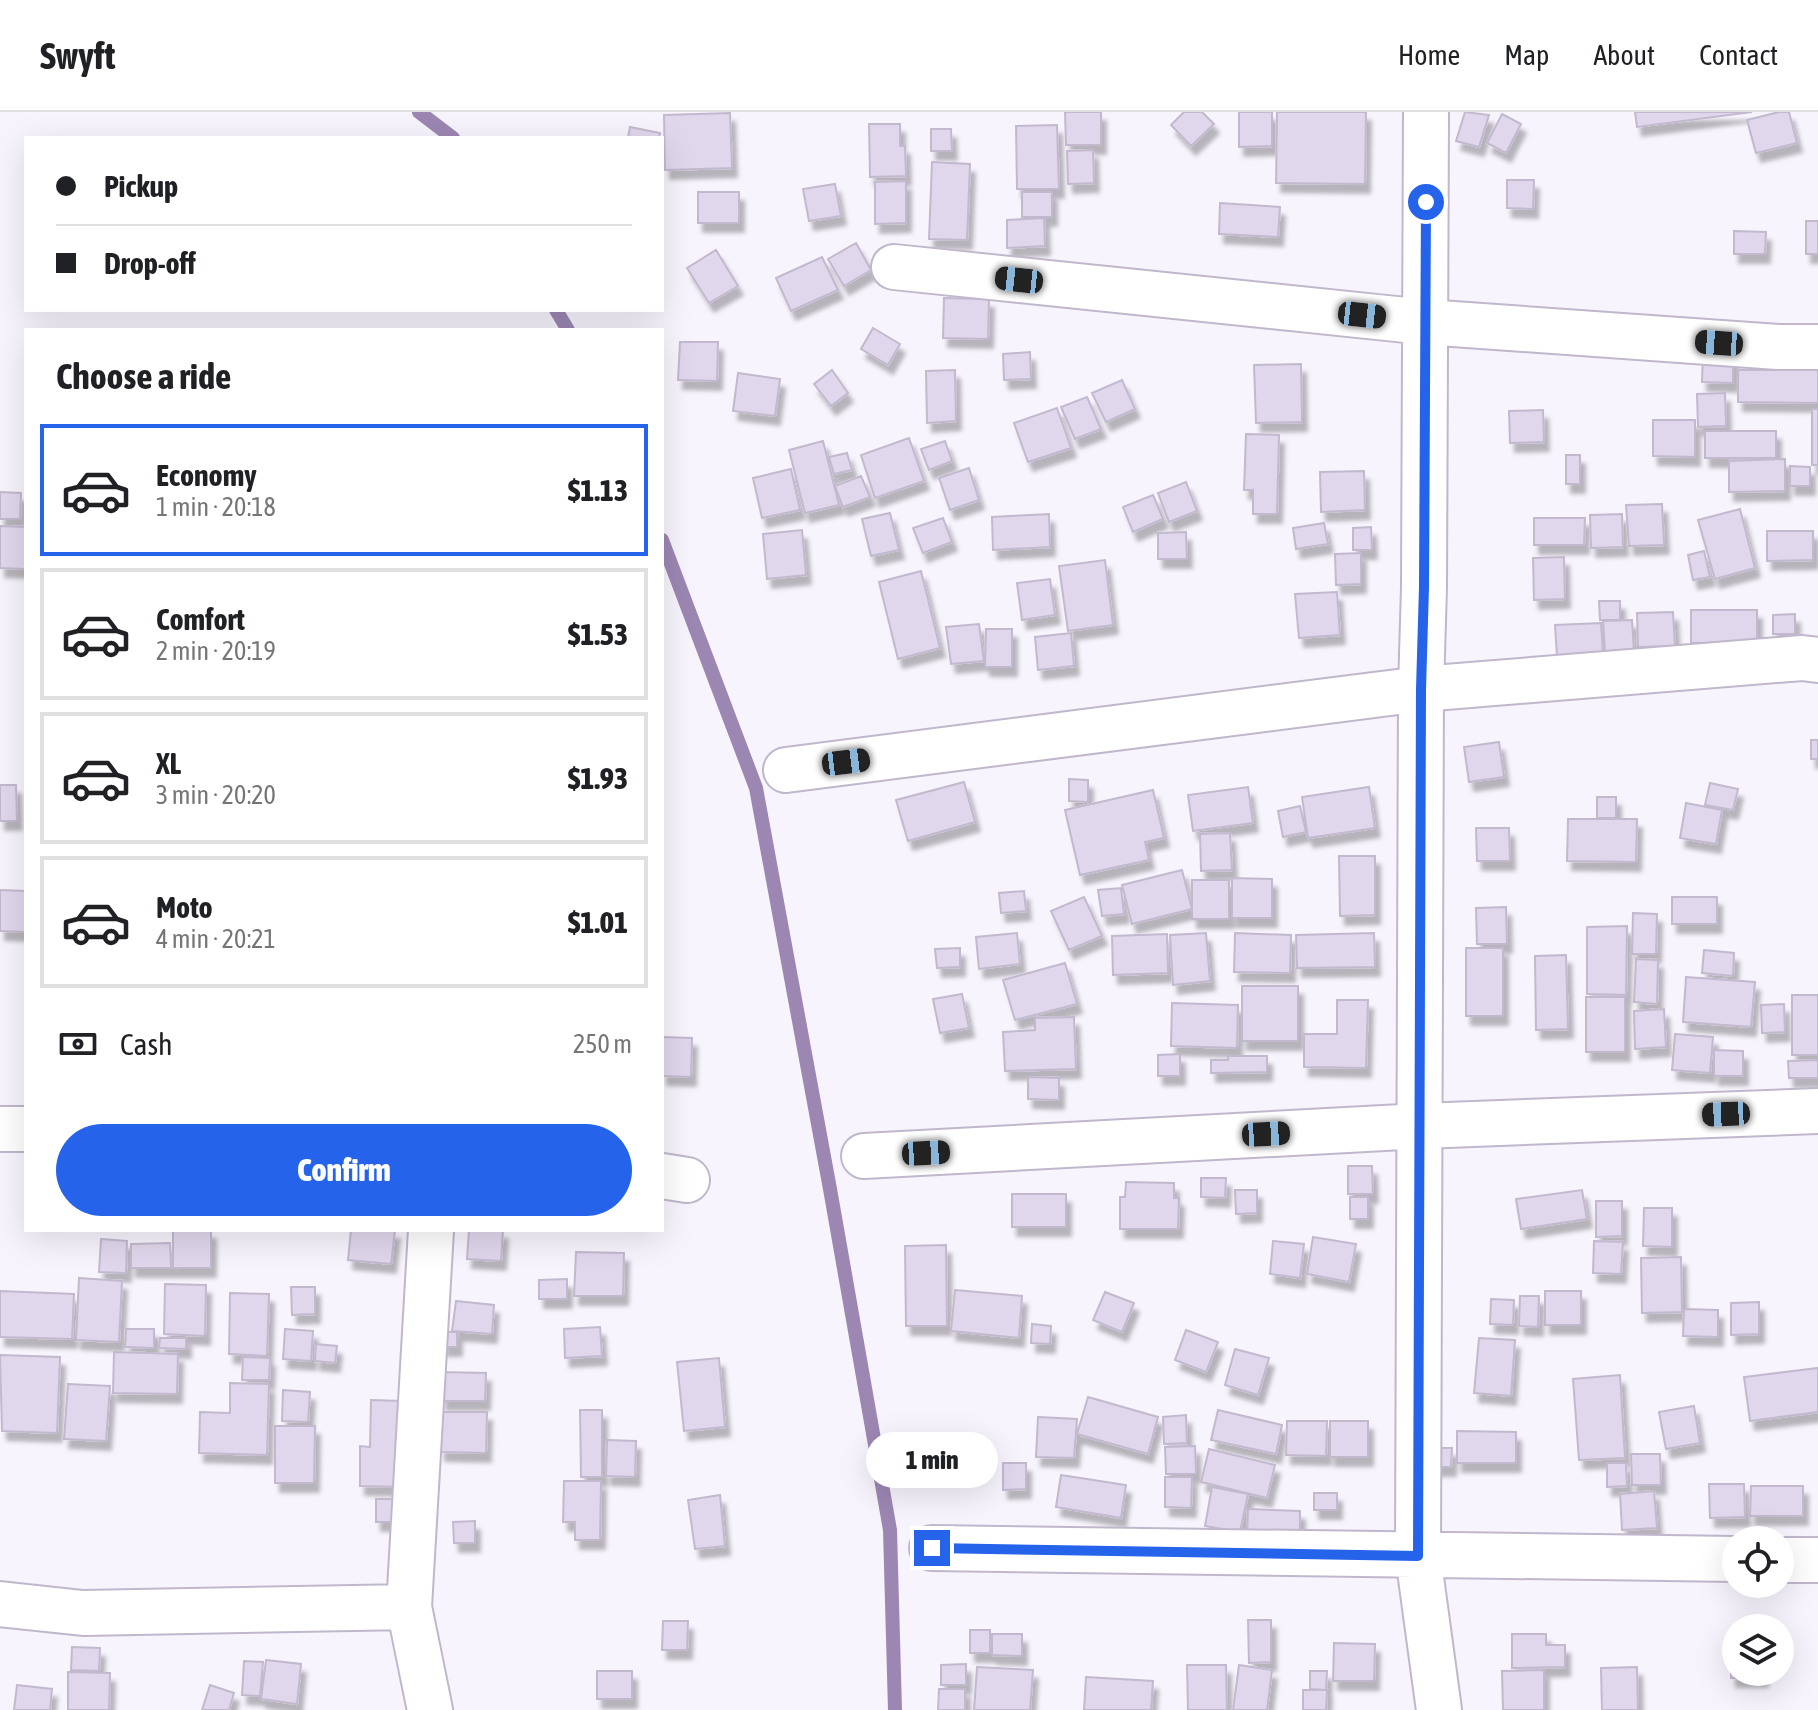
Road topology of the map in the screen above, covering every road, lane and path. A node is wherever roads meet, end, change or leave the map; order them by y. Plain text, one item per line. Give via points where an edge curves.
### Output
1 (1426, 112) edge
2 (894, 267) dead end
3 (1425, 322) junction
4 (1818, 347) edge
5 (1818, 660) edge
6 (1421, 689) junction
7 (786, 770) dead end
8 (1818, 1111) edge
9 (1421, 1126) junction
10 (0, 1129) edge
11 (24, 1129) edge
12 (864, 1156) dead end
13 (431, 1232) edge
14 (932, 1548) dead end
15 (1418, 1556) junction
16 (1722, 1559) edge
17 (1794, 1560) edge
18 (1818, 1560) edge
19 (0, 1604) edge
20 (409, 1607) junction
21 (430, 1710) edge
22 (1439, 1710) edge

1 - 3 street
2 - 3 street
3 - 4 street
3 - 6 street
5 - 6 street
6 - 7 street
6 - 9 street
8 - 9 street
9 - 12 street
9 - 15 street
10 - 11 street
13 - 20 street
14 - 15 street
15 - 16 street
15 - 22 street
17 - 18 street
19 - 20 street via 83,1613
20 - 21 street

